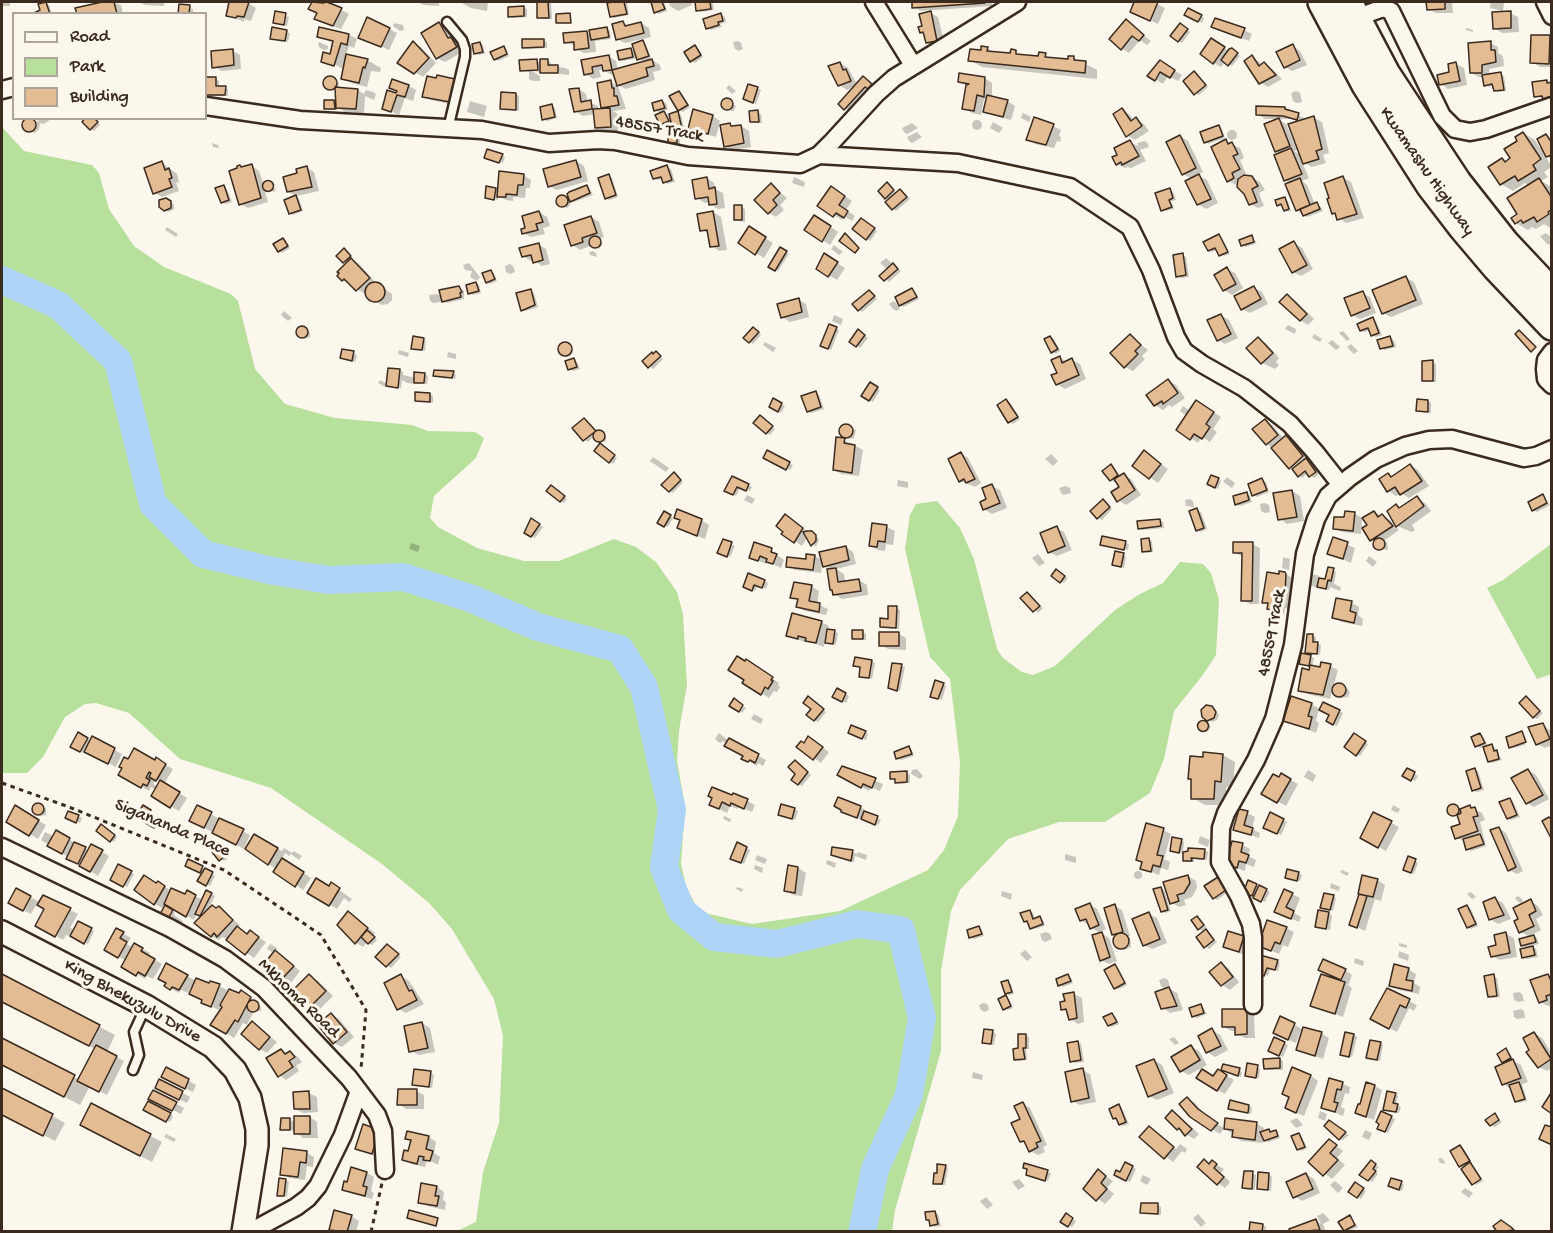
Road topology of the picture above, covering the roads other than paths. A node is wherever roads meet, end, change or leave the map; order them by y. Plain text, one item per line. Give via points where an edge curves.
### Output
1 (874, 2) edge
2 (1017, 2) edge
3 (1322, 2) edge
4 (1545, 2) edge
5 (1390, 5) edge
6 (1352, 10) edge
7 (1551, 16) edge
8 (447, 22) dead end
9 (913, 66) junction
10 (207, 106) edge
11 (1551, 106) edge
12 (448, 129) junction
13 (819, 155) junction
14 (1551, 293) edge
15 (1551, 326) edge
16 (1551, 352) edge
17 (1551, 385) edge
18 (1551, 449) edge
19 (1341, 485) junction
20 (2, 847) edge
21 (2, 932) edge
22 (1253, 1005) dead end
23 (146, 1006) junction
24 (133, 1070) dead end
25 (359, 1092) junction
26 (385, 1170) road end
27 (243, 1232) edge
28 (250, 1232) edge

1 - 9 street
2 - 9 street, 48557 Track
3 - 15 main road, Kwamashu Highway via 1366,85 1430,185 1476,244
4 - 7 street
5 - 6 street
5 - 11 street via 1424,82 1442,116 1455,129 1486,129
6 - 14 main road, Kwamashu Highway via 1386,74 1457,182
8 - 12 lane via 465,48
9 - 13 street, 48557 Track via 876,94
10 - 12 street, 48557 Track via 300,120
12 - 13 street, 48557 Track via 482,130 549,143 615,141 688,156 791,164
13 - 19 street via 958,163 1070,188 1130,227 1184,351 1244,388 1290,424
16 - 17 street via 1545,369
18 - 19 street, 48559 Track via 1524,458 1452,439 1429,440 1376,459
19 - 22 street, 48559 Track via 1328,496 1310,534 1293,645 1274,719 1221,828 1220,862 1251,924
20 - 25 street, Mkhoma Road via 170,928 225,959 279,1002
21 - 23 street, King Bhekuzulu Drive
23 - 24 lane via 134,1032 140,1055
23 - 27 street, King Bhekuzulu Drive via 213,1047 235,1070 250,1098 257,1145
25 - 26 street, Mkhoma Road via 382,1131
25 - 28 street via 343,1135 313,1192 296,1207

